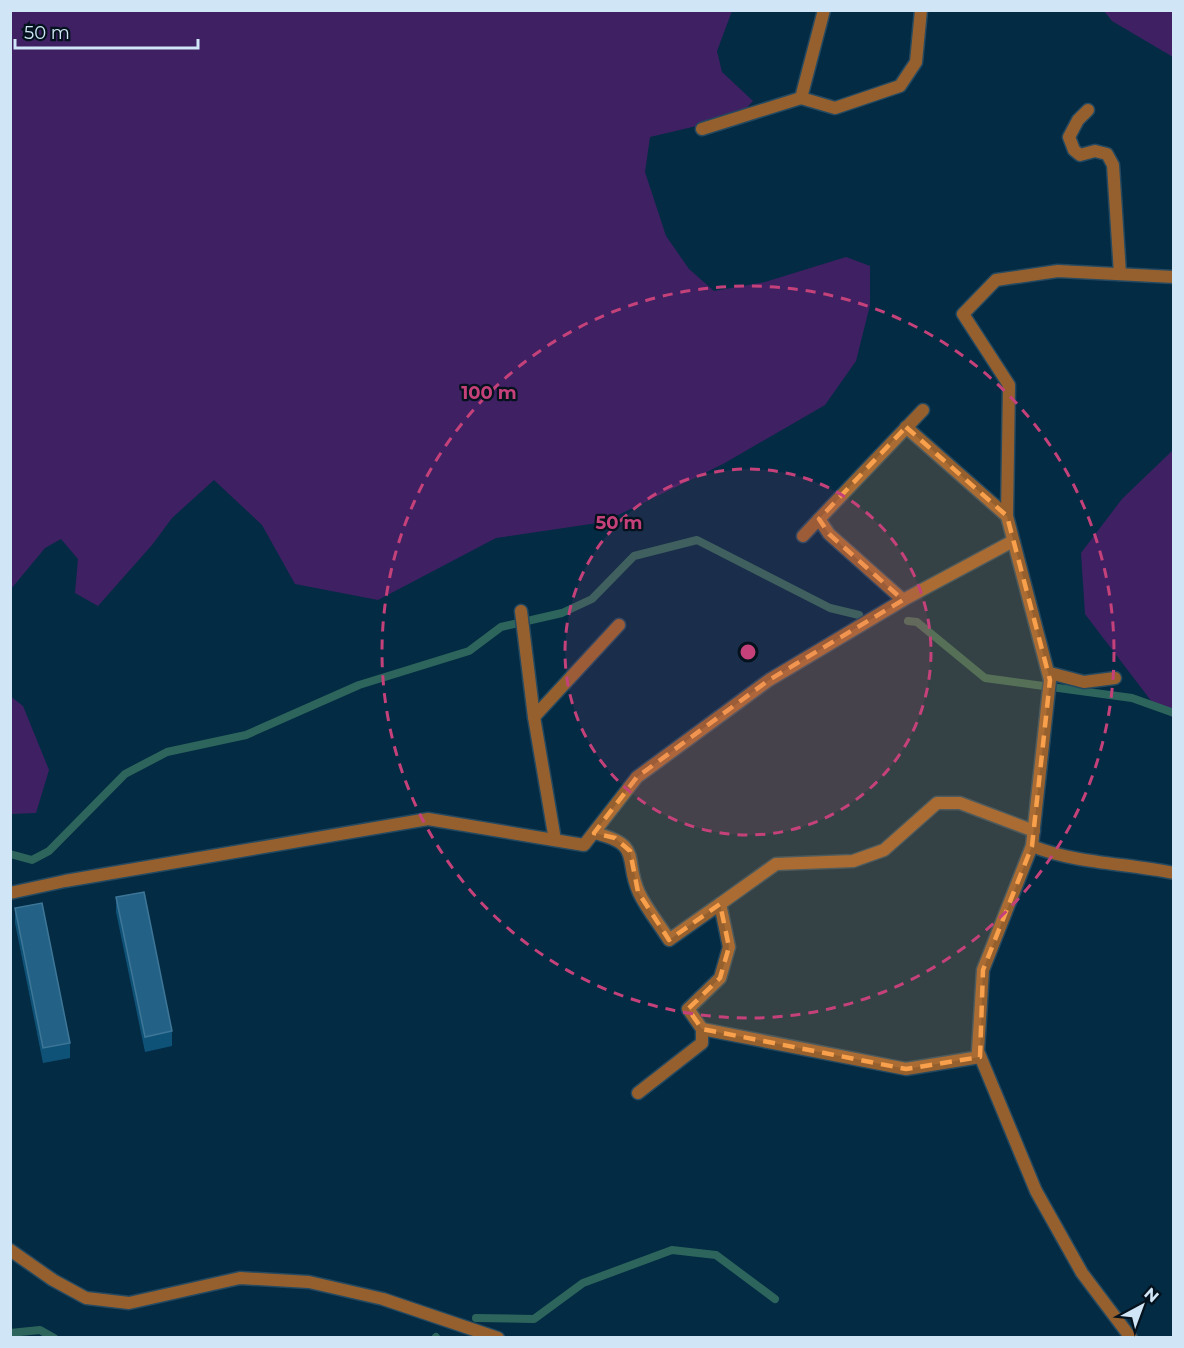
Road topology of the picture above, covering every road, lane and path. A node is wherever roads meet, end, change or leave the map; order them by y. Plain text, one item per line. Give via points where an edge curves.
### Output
1 (824, 10) edge
2 (921, 10) edge
3 (801, 98) junction
4 (1088, 111) dead end
5 (702, 129) dead end
6 (1120, 274) junction
7 (1173, 277) edge
8 (923, 410) dead end
9 (906, 427) junction
10 (1007, 516) junction
11 (819, 519) junction
12 (803, 536) dead end
13 (1013, 541) junction
14 (903, 600) junction
15 (521, 611) dead end
16 (619, 625) dead end
17 (1115, 678) dead end
18 (1049, 682) junction
19 (534, 717) junction
20 (1034, 831) junction
21 (594, 833) junction
22 (555, 840) junction
23 (1032, 846) junction
24 (1173, 873) edge
25 (10, 893) edge
26 (720, 904) junction
27 (702, 1029) junction
28 (980, 1057) junction
29 (638, 1093) dead end
30 (10, 1250) edge
31 (498, 1338) edge
32 (1131, 1338) edge

1 - 3 street
2 - 3 street via 916,63 900,86 835,108
3 - 5 street
4 - 6 street via 1069,137 1080,155 1095,151 1107,154 1113,165
6 - 7 street
6 - 10 street via 1058,271 996,279 963,314 1009,385
8 - 9 street
9 - 10 street
9 - 11 street
10 - 13 street
11 - 12 street
11 - 14 street via 829,534
13 - 14 street
13 - 18 street
14 - 21 street via 769,680 637,777
15 - 19 street
16 - 19 street
17 - 18 street
18 - 20 street
19 - 22 street
20 - 23 street
20 - 26 street via 960,803 937,803 884,850 853,861 776,864
21 - 22 street via 584,845
21 - 26 street via 615,838 630,851 638,892 669,940
22 - 25 street via 428,819
23 - 24 street via 1060,858 1132,864
23 - 28 street via 983,970
26 - 27 street via 729,947 720,978 688,1009
27 - 28 street via 906,1069
27 - 29 street via 702,1043
28 - 32 street via 1036,1191 1082,1273
30 - 31 street via 86,1298 129,1303 240,1278 309,1282 383,1299

